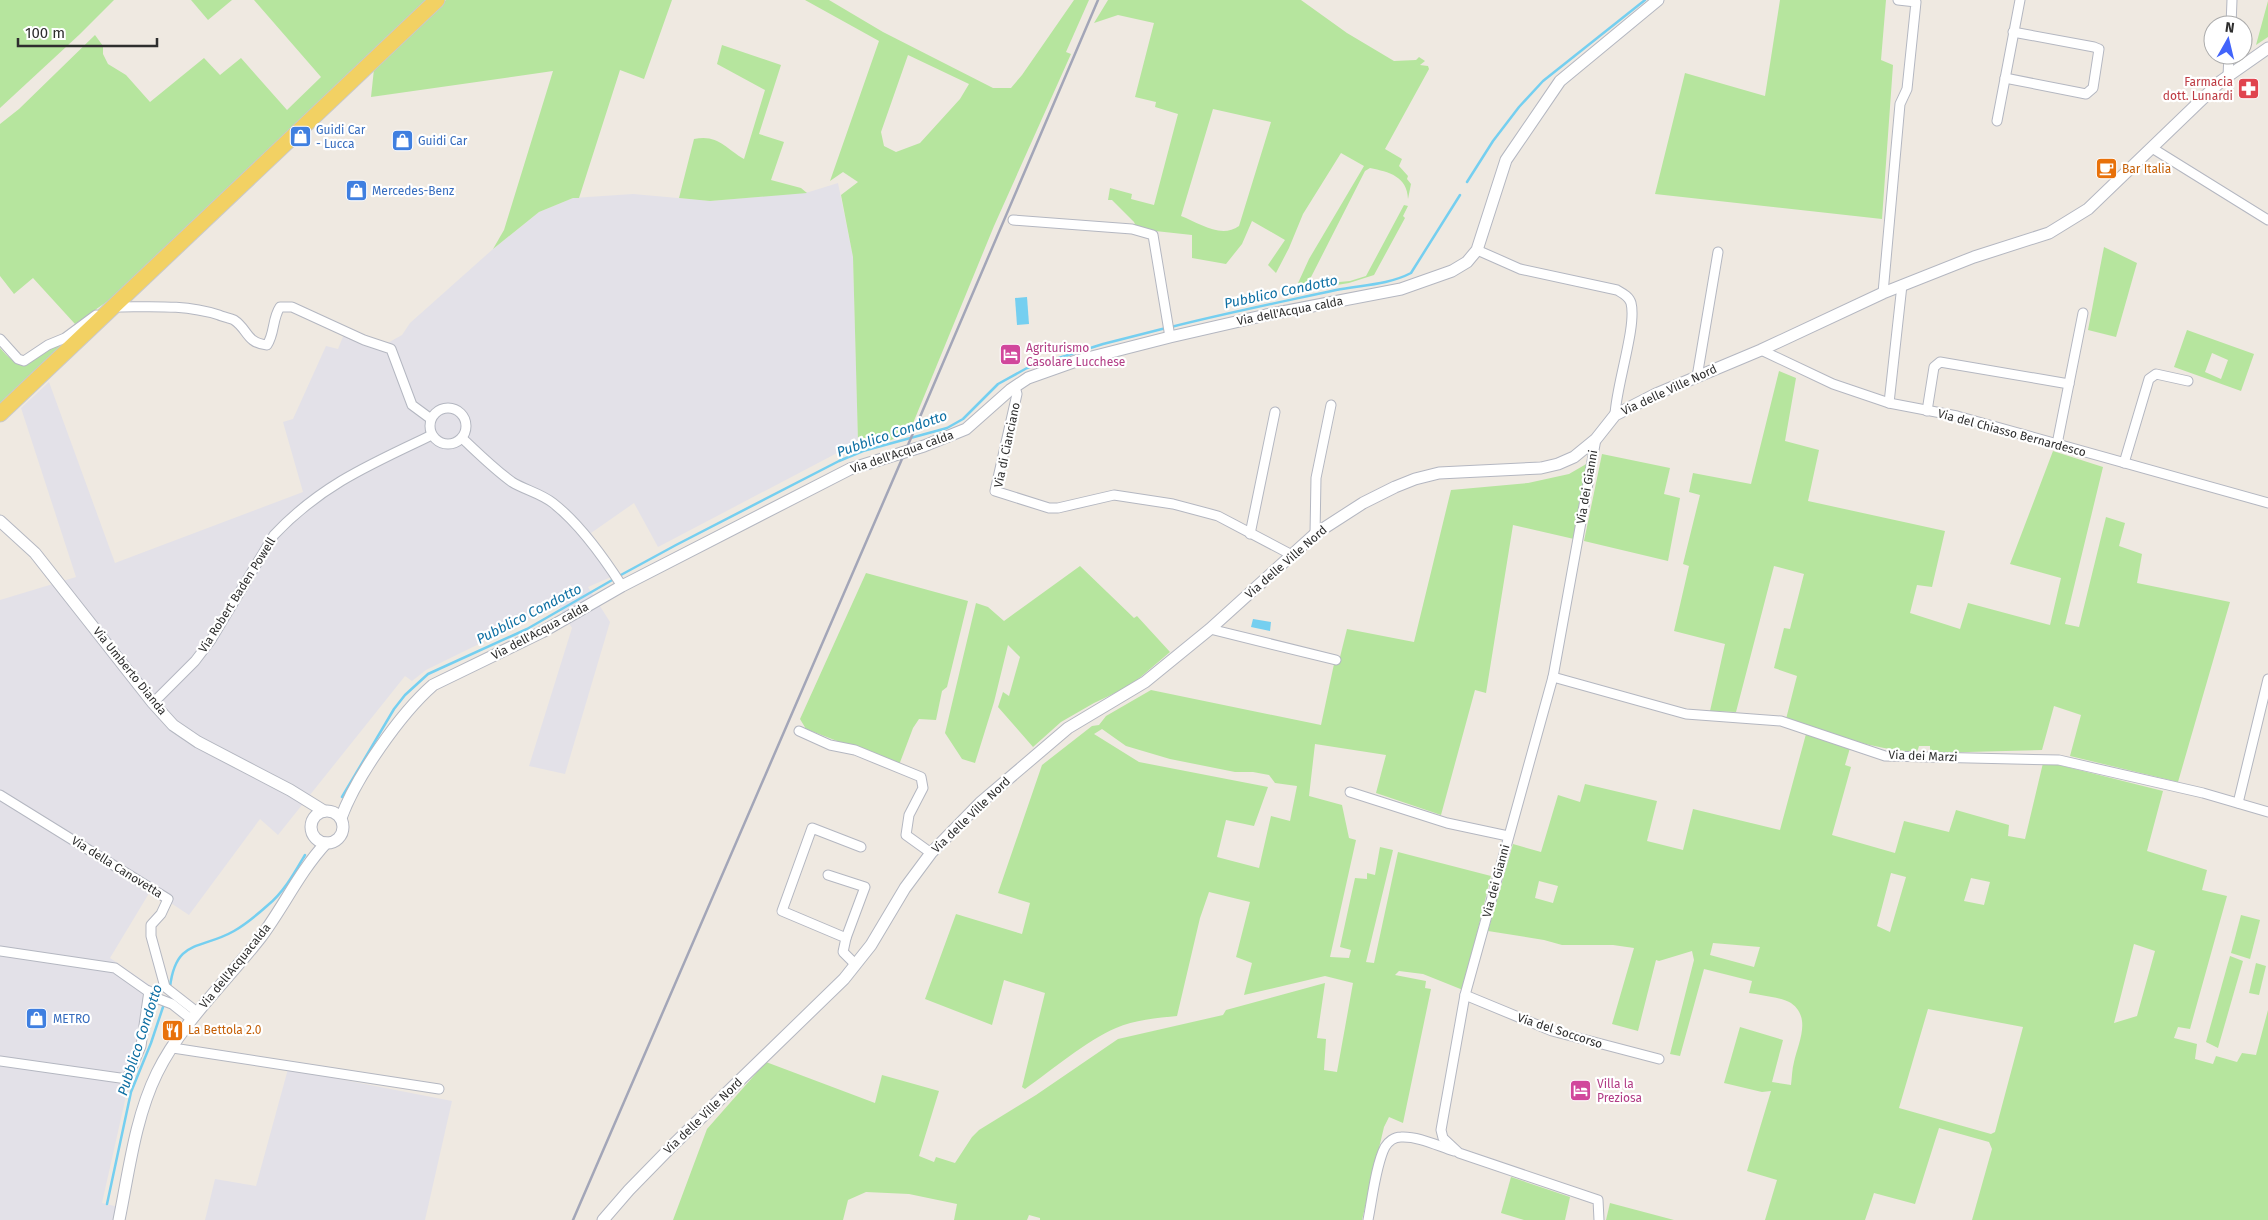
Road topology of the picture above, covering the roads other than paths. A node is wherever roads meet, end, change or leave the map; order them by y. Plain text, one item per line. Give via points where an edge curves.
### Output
1 (438, 0) edge
2 (1658, 0) edge
3 (1898, 0) edge
4 (2020, 0) edge
5 (2232, 0) edge
6 (2231, 15) edge
7 (2013, 32) junction
8 (2268, 48) edge
9 (2229, 65) edge
10 (2228, 76) junction
11 (2005, 78) junction
12 (1997, 121) dead end
13 (2152, 148) junction
14 (1013, 220) dead end
15 (2268, 220) edge
16 (1477, 250) junction
17 (1718, 252) dead end
18 (1902, 286) junction
19 (1883, 293) junction
20 (110, 311) junction
21 (2083, 313) dead end
22 (1169, 333) junction
23 (0, 339) edge
24 (1761, 350) junction
25 (1697, 377) junction
26 (2188, 381) dead end
27 (2069, 384) junction
28 (1015, 386) junction
29 (1889, 403) junction
30 (1331, 405) dead end
31 (1927, 411) junction
32 (1275, 412) dead end
33 (0, 414) edge
34 (1615, 415) junction
35 (431, 419) junction
36 (432, 435) junction
37 (462, 438) junction
38 (1596, 439) junction
39 (2057, 444) junction
40 (2124, 463) junction
41 (2268, 503) edge
42 (2, 524) edge
43 (1250, 534) junction
44 (1315, 534) junction
45 (1292, 555) junction
46 (618, 580) junction
47 (1210, 630) junction
48 (1336, 660) dead end
49 (1553, 677) junction
50 (2268, 679) edge
51 (154, 703) junction
52 (799, 731) dead end
53 (1350, 792) dead end
54 (0, 795) edge
55 (305, 799) junction
56 (348, 799) junction
57 (2238, 803) junction
58 (326, 811) junction
59 (2268, 812) edge
60 (341, 818) junction
61 (313, 820) junction
62 (314, 835) junction
63 (1508, 836) junction
64 (326, 843) junction
65 (861, 847) dead end
66 (931, 853) junction
67 (313, 856) junction
68 (828, 875) dead end
69 (846, 938) junction
70 (0, 951) edge
71 (855, 964) junction
72 (149, 991) junction
73 (1465, 995) junction
74 (194, 1016) junction
75 (173, 1048) junction
76 (1659, 1059) dead end
77 (0, 1061) edge
78 (440, 1089) dead end
79 (1459, 1153) junction
80 (119, 1220) edge
81 (603, 1220) edge
82 (1368, 1220) edge
83 (1599, 1220) edge

1 - 20 main road
2 - 16 street, Via dell'Acqua calda via 1560,81 1506,160
3 - 19 street via 1916,2 1907,89 1900,104
4 - 7 street
5 - 6 street
7 - 11 street
7 - 11 street via 2099,49 2093,88 2086,94
8 - 10 street, Via delle Ville Nord
9 - 10 street
10 - 13 street, Via delle Ville Nord
11 - 12 street
13 - 15 street
13 - 18 street, Via delle Ville Nord via 2088,209 2069,222 2049,233 1974,257
14 - 22 street via 1132,229 1153,235
16 - 22 street, Via dell'Acqua calda via 1467,262 1452,271 1401,289
16 - 34 street via 1520,269 1617,290 1627,297 1631,303 1630,326
17 - 25 street
18 - 19 street, Via delle Ville Nord
18 - 29 street
19 - 24 street, Via delle Ville Nord
20 - 23 street via 101,311 65,338 24,361 18,359
20 - 33 main road
20 - 35 street via 178,306 193,308 234,320 252,340 267,345 275,314 280,307 292,307 391,349 412,405
21 - 27 street
22 - 28 street, Via dell'Acqua calda via 1028,378
24 - 25 street, Via delle Ville Nord
24 - 29 street, Via del Chiasso Bernardesco via 1833,384
25 - 34 street, Via delle Ville Nord
26 - 40 street via 2156,374 2149,379
27 - 31 street via 1940,362 1934,366
27 - 39 street
28 - 43 street, Via di Cianciano via 1018,394 995,491 1049,508 1114,495 1173,504 1218,516
28 - 46 street, Via dell'Acqua calda via 960,432 850,469
29 - 31 street, Via del Chiasso Bernardesco
30 - 44 street via 1316,478
31 - 39 street, Via del Chiasso Bernardesco via 1957,416
32 - 43 street
34 - 38 street, Via delle Ville Nord
35 - 36 street
35 - 37 street via 446,408 458,411 466,421 466,433
36 - 37 street via 446,445
36 - 51 street, Via Robert Baden Powell via 359,469 328,488 287,521 274,536 211,640
37 - 46 street via 513,482 554,504 598,550
38 - 44 street, Via delle Ville Nord via 1574,457 1541,468 1439,474 1416,479 1363,504
38 - 49 street, Via dei Gianni
39 - 40 street, Via del Chiasso Bernardesco
40 - 41 street, Via del Chiasso Bernardesco
42 - 51 street, Via Umberto Dianda via 36,553
43 - 45 street, Via di Cianciano
44 - 45 street, Via delle Ville Nord
45 - 47 street, Via delle Ville Nord
46 - 56 street, Via dell'Acqua calda via 542,632 433,685 393,730
47 - 48 street
47 - 66 street, Via delle Ville Nord via 1144,682 1068,728 980,803
49 - 57 street, Via dei Marzi via 1686,714 1781,721 1885,756 2058,760
49 - 63 street, Via dei Gianni
50 - 57 street
51 - 55 street, Via Umberto Dianda via 173,725 198,742
52 - 66 street via 921,777 923,788 909,815 906,834
53 - 63 street via 1447,823
54 - 74 street, Via della Canovetta via 168,899 150,929 169,990
55 - 58 street, Via Umberto Dianda
55 - 61 street
56 - 58 street, Via dell'Acqua calda
56 - 60 street, Via dell'Acqua calda
57 - 59 street, Via dei Marzi
58 - 60 street
58 - 61 street
60 - 64 street via 344,825 342,834 336,841
61 - 62 street via 311,828
62 - 64 street
62 - 67 street
63 - 73 street, Via dei Gianni
64 - 67 street, Via dell'Acquacalda
65 - 69 street via 812,828 782,911
66 - 71 street, Via delle Ville Nord
67 - 74 street, Via dell'Acquacalda via 262,935
68 - 69 street via 865,887
69 - 71 street via 843,952
70 - 72 street via 110,966
71 - 81 street, Via delle Ville Nord via 844,979 628,1190
72 - 74 street
72 - 77 street via 141,1046 127,1079
73 - 76 street, Via del Soccorso via 1552,1031
73 - 79 street, Via dei Gianni via 1441,1130 1443,1138
74 - 75 street, Via dell'Acquacalda
75 - 78 street
75 - 80 street, Via dell'Acquacalda via 146,1098
79 - 82 street via 1419,1140 1401,1137 1392,1140 1385,1146
79 - 83 street, Via dei Gianni via 1598,1200

